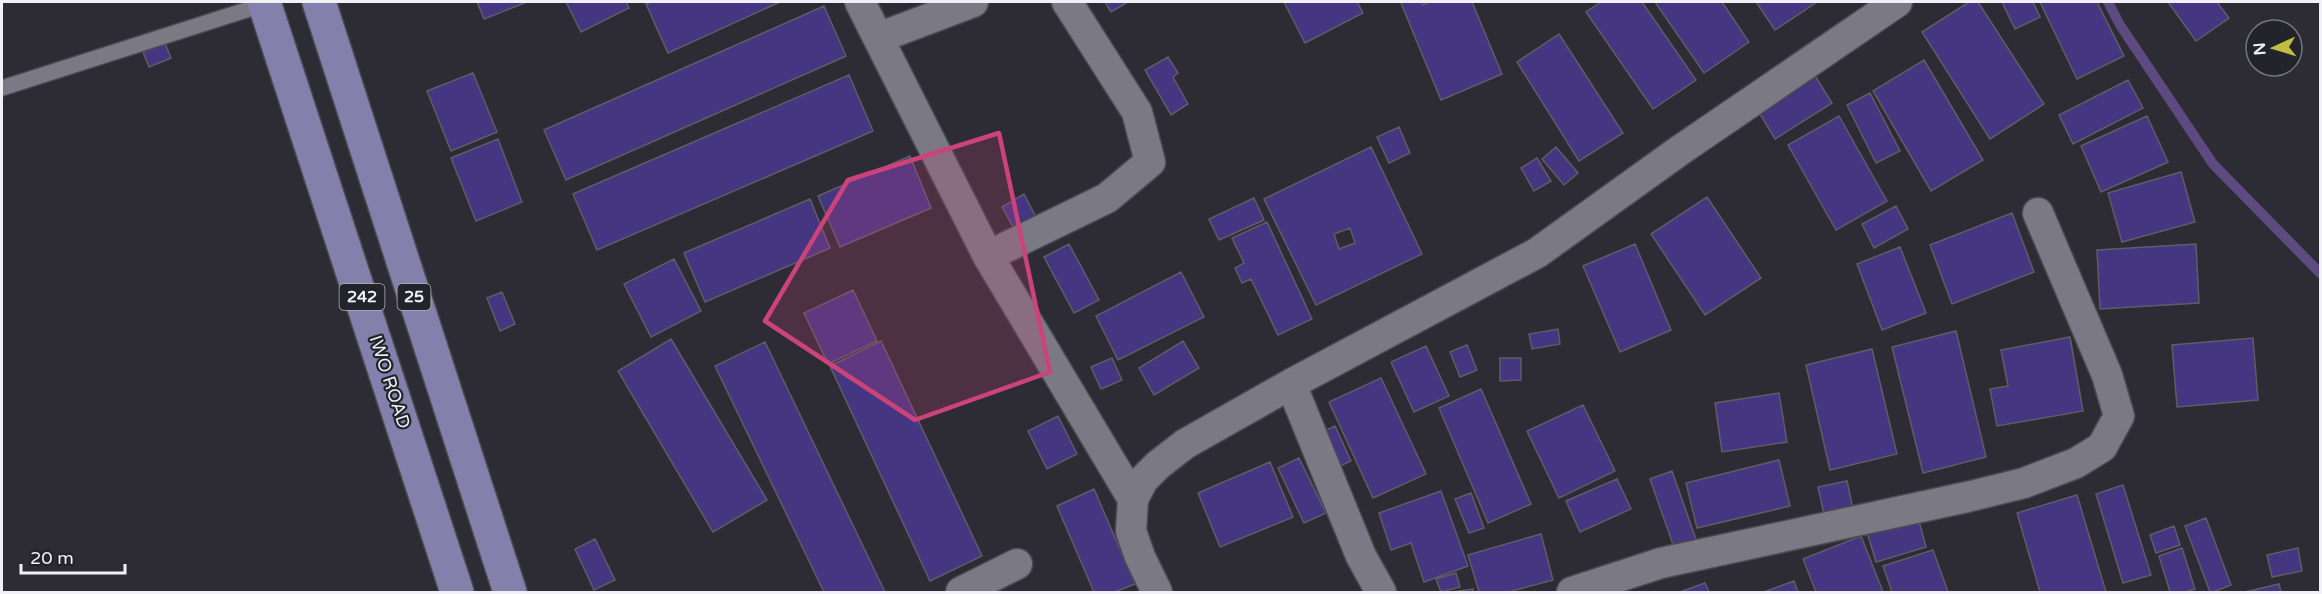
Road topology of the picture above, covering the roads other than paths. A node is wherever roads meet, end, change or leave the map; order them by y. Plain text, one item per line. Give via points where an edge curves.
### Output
1 (319, 2) edge
2 (860, 2) edge
3 (973, 2) edge
4 (1067, 2) edge
5 (264, 3) edge
6 (1878, 7) edge
7 (879, 38) junction
8 (2, 88) edge
9 (2038, 213) dead end
10 (988, 256) junction
11 (1291, 384) junction
12 (1133, 499) junction
13 (1017, 564) dead end
14 (457, 592) edge
15 (510, 592) edge
16 (961, 592) edge
17 (1157, 592) edge
18 (1381, 592) edge
19 (1572, 592) edge

1 - 15 main road, 25
2 - 7 street
3 - 7 street
4 - 10 street via 1137,112 1149,162 1107,198
5 - 8 lane
5 - 14 main road, IWO ROAD / 242
6 - 11 street via 1537,253
7 - 10 street
9 - 19 street via 2107,375 2119,416 2102,447 2076,464 2024,483 1661,563
10 - 12 street
11 - 12 street via 1185,444 1143,480
11 - 18 street via 1361,556
12 - 17 street via 1131,531
13 - 16 street

